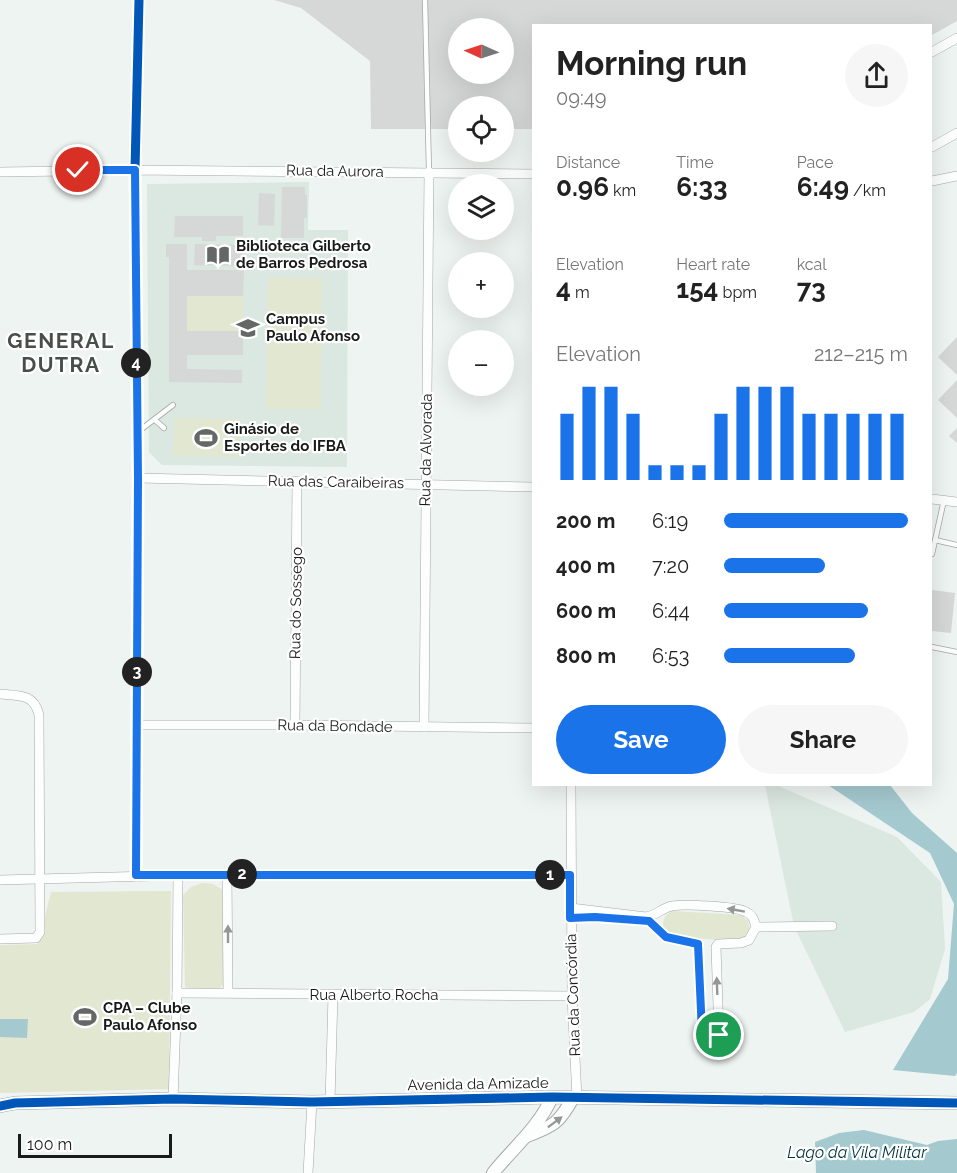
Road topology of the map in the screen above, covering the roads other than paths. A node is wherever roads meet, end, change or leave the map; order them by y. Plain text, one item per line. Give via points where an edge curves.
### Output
1 (140, 0) edge
2 (425, 0) edge
3 (957, 38) edge
4 (932, 52) edge
5 (957, 134) edge
6 (932, 147) edge
7 (135, 170) junction
8 (0, 172) edge
9 (429, 172) junction
10 (532, 174) edge
11 (957, 176) edge
12 (932, 181) edge
13 (173, 405) dead end
14 (155, 420) junction
15 (164, 428) dead end
16 (137, 433) junction
17 (138, 478) junction
18 (297, 481) junction
19 (426, 484) junction
20 (532, 487) edge
21 (932, 499) edge
22 (944, 500) junction
23 (957, 502) edge
24 (935, 540) junction
25 (957, 545) edge
26 (932, 554) edge
27 (932, 647) edge
28 (957, 652) edge
29 (0, 694) edge
30 (137, 725) junction
31 (295, 725) junction
32 (424, 727) junction
33 (532, 728) edge
34 (571, 786) edge
35 (227, 874) junction
36 (136, 875) junction
37 (570, 875) junction
38 (178, 876) junction
39 (40, 879) junction
40 (0, 880) edge
41 (571, 908) junction
42 (570, 918) junction
43 (832, 926) dead end
44 (756, 927) junction
45 (0, 939) edge
46 (228, 992) junction
47 (177, 993) junction
48 (333, 995) junction
49 (572, 996) junction
50 (552, 1097) junction
51 (575, 1098) junction
52 (173, 1099) junction
53 (312, 1102) junction
54 (330, 1102) junction
55 (957, 1103) edge
56 (0, 1106) edge
57 (527, 1136) junction
58 (308, 1173) edge
59 (493, 1173) edge

1 - 7 street
2 - 9 lane
3 - 4 street
5 - 6 street
7 - 8 street, Rua da Aurora
7 - 9 street, Rua da Aurora
7 - 16 street
9 - 10 street, Rua da Aurora
9 - 19 street, Rua da Alvorada
11 - 12 street
13 - 14 lane
14 - 15 lane
14 - 16 lane
16 - 17 street
17 - 18 street, Rua das Caraibeiras
17 - 30 street
18 - 19 street, Rua das Caraibeiras
18 - 31 street, Rua do Sossego
19 - 20 street, Rua das Caraibeiras
19 - 32 street, Rua da Alvorada
21 - 22 street
22 - 23 street
22 - 24 lane
24 - 25 lane
24 - 26 lane
27 - 28 lane
29 - 39 street via 27,697 36,705 39,715
30 - 31 street, Rua da Bondade
30 - 36 street
31 - 32 street, Rua da Bondade
32 - 33 street, Rua da Bondade
34 - 37 street, Rua da Concórdia
35 - 37 street
35 - 38 street
46 -> 35 street
36 - 38 street
36 - 39 street
37 - 41 street, Rua da Concórdia
38 - 47 street
39 - 40 street
39 - 45 street via 40,932 36,938
41 - 42 street, Rua da Concórdia
44 -> 41 street via 753,917 734,908 668,906 646,917
42 -> 44 street via 649,921 666,937 698,944 702,1033 710,1041 719,1035 717,944 749,940
42 - 49 street, Rua da Concórdia
43 - 44 street
46 - 47 street, Rua Alberto Rocha
46 - 48 street, Rua Alberto Rocha
47 - 52 street
48 - 49 street, Rua Alberto Rocha
48 - 54 street
49 - 51 street, Rua da Concórdia
50 - 51 street, Avenida da Amizade
50 - 54 street, Avenida da Amizade
50 - 57 street
51 - 55 street, Avenida da Amizade
57 -> 51 street via 561,1119
52 - 53 street, Avenida da Amizade
52 - 56 street, Avenida da Amizade
53 - 54 street, Avenida da Amizade
53 - 58 street
57 - 59 street

